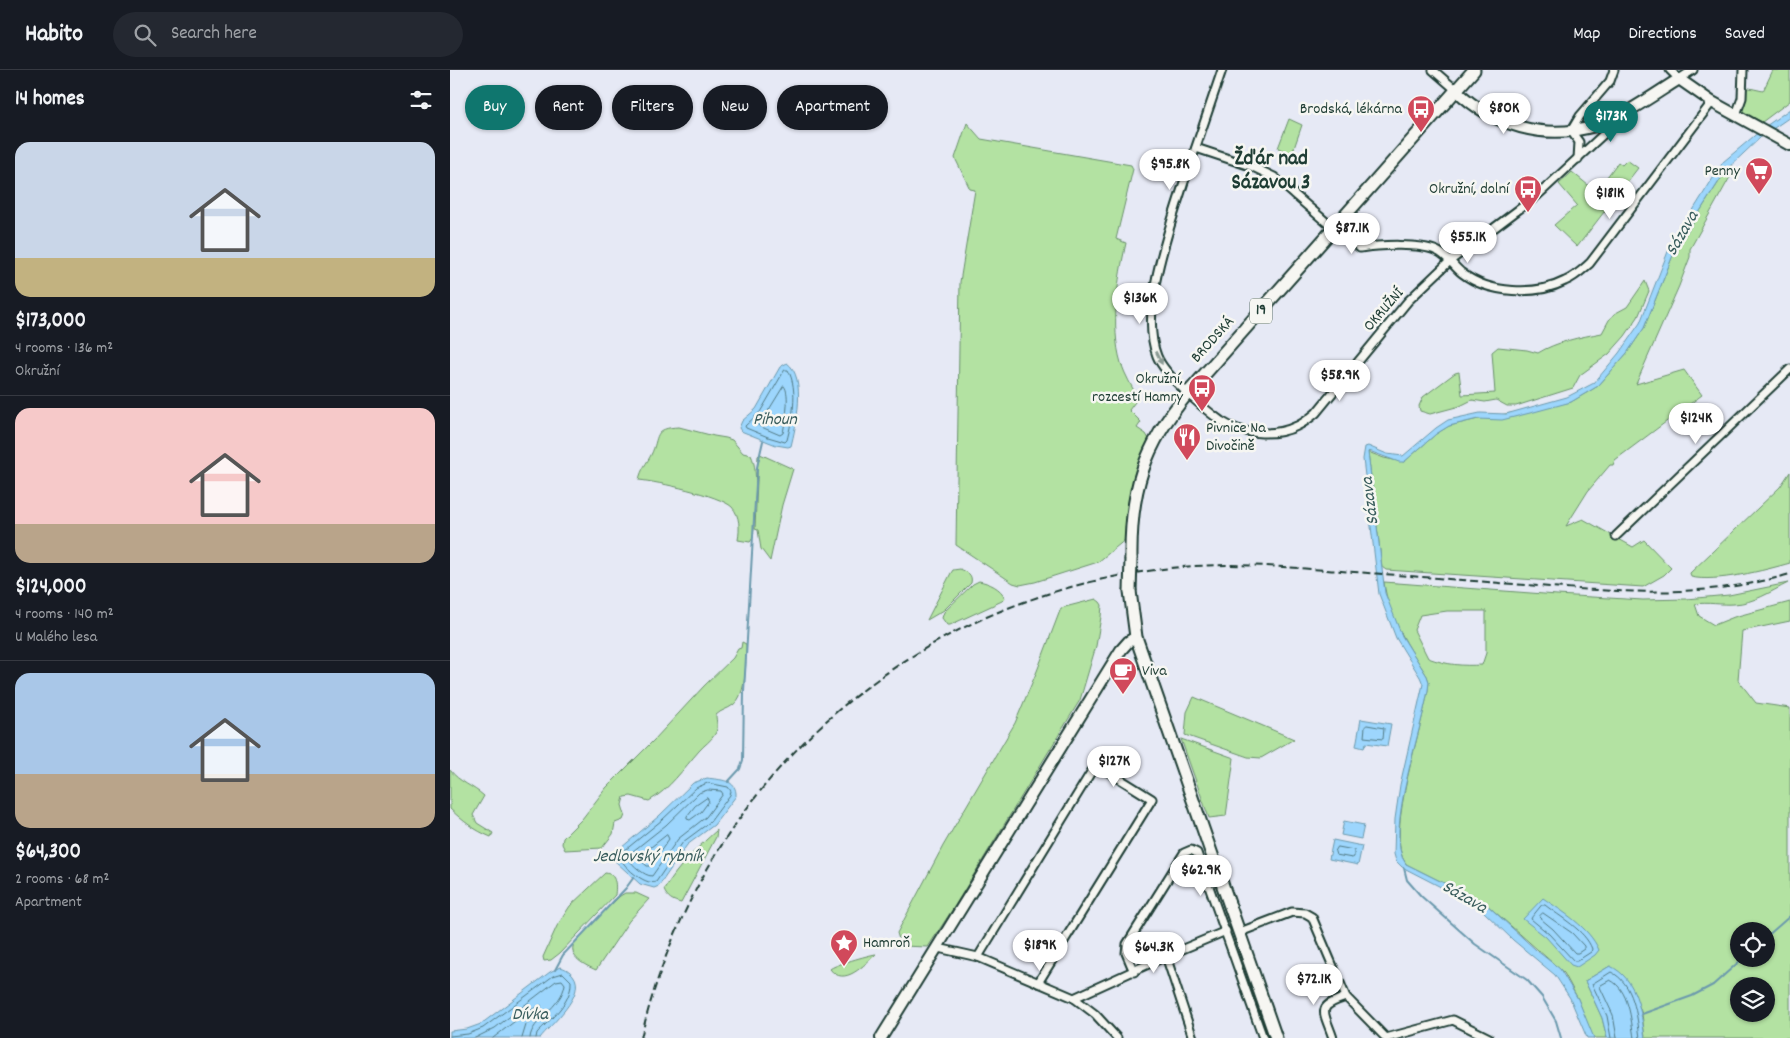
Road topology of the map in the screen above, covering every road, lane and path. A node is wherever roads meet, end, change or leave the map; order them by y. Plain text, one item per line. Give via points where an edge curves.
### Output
1 (1222, 70) edge
2 (1433, 70) edge
3 (1474, 70) edge
4 (1614, 70) edge
5 (1670, 70) edge
6 (1693, 70) edge
7 (1743, 70) edge
8 (1679, 79) junction
9 (1456, 90) junction
10 (1712, 102) junction
11 (1628, 111) junction
12 (1736, 115) junction
13 (1571, 131) junction
14 (1790, 145) edge
15 (1196, 148) junction
16 (1578, 159) junction
17 (1334, 228) junction
18 (1450, 261) junction
19 (1790, 369) edge
20 (1188, 393) junction
21 (1616, 536) dead end
22 (1136, 637) junction
23 (1226, 931) junction
24 (1240, 932) junction
25 (938, 948) junction
26 (1166, 956) junction
27 (978, 957) junction
28 (1134, 972) junction
29 (1038, 983) junction
30 (1346, 997) junction
31 (1074, 998) junction
32 (881, 1038) edge
33 (1117, 1038) edge
34 (1193, 1038) edge
35 (1263, 1038) edge
36 (1276, 1038) edge
37 (1333, 1038) edge
38 (1386, 1038) edge
39 (1489, 1038) edge

1 - 15 street, OKRUŽNÍ
2 - 9 street
3 - 9 main road, BRODSKÁ / 19
4 - 13 street via 1610,81
5 - 8 street
6 - 8 street
7 - 12 street via 1742,98
8 - 10 street
8 - 11 street
9 - 13 street via 1486,114 1518,128
9 - 17 main road, BRODSKÁ / 19
10 - 12 street
10 - 18 street via 1606,244 1577,275 1538,290 1519,291 1476,281
11 - 13 street via 1595,126
11 - 16 street, OKRUŽNÍ
12 - 14 street
13 - 16 street via 1578,142
15 - 17 street via 1274,177
15 -> 20 street, OKRUŽNÍ via 1166,242 1151,320 1158,358
16 - 18 street, OKRUŽNÍ via 1538,195
17 - 18 street via 1360,248 1422,246 1439,251
17 - 20 main road, BRODSKÁ / 19
18 - 20 street, OKRUŽNÍ via 1408,301 1316,413 1297,426 1272,433 1242,430 1222,422
19 - 21 street
20 - 22 main road, BRODSKÁ / 19, bridge via 1155,440 1142,470 1132,511 1130,591
22 - 24 main road, 19
22 - 25 street via 1121,650
23 - 26 street
23 - 28 street via 1197,853 1191,850 1184,853 1127,944 1126,953
23 - 35 street
24 - 30 street via 1292,912 1312,917
24 - 36 main road, 19
25 - 27 street
25 - 32 street
26 - 28 street
26 - 34 street
27 - 29 street
27 - 29 street via 1096,764 1152,799
28 - 31 street
29 - 31 street
30 - 37 street via 1329,1002 1324,1011
30 - 38 street
31 - 33 street via 1095,1014
38 - 39 street via 1453,1020

